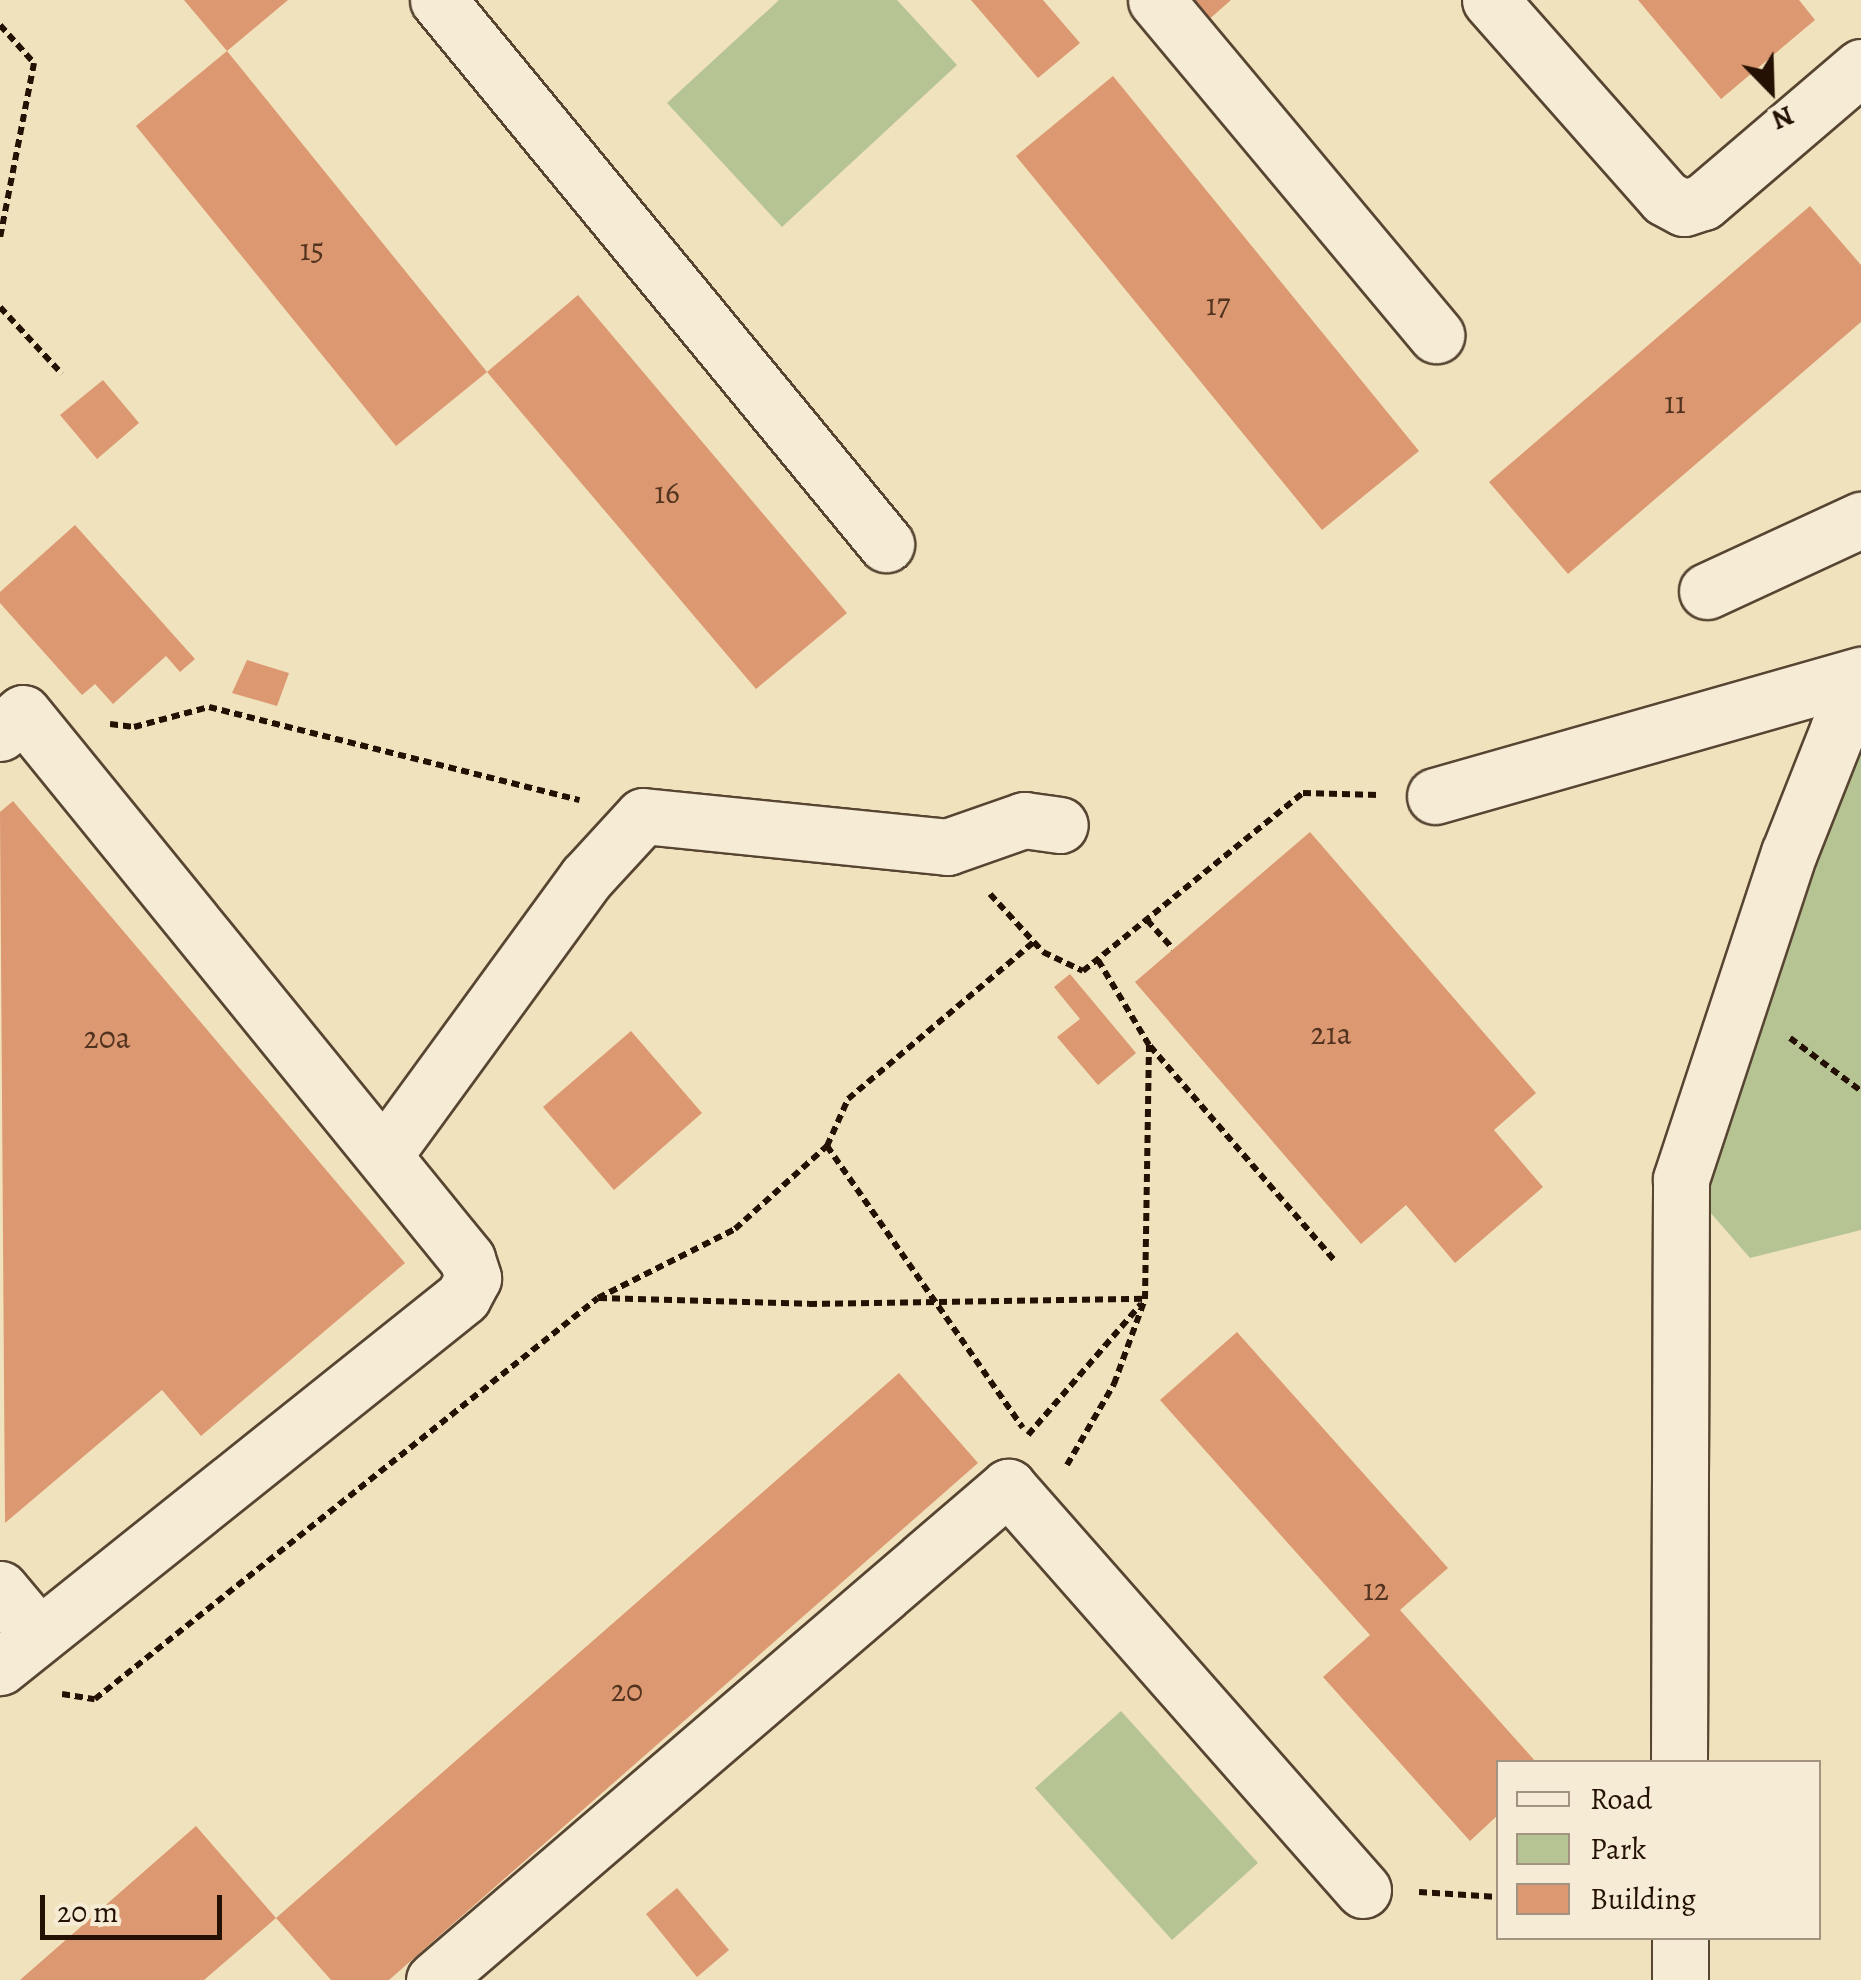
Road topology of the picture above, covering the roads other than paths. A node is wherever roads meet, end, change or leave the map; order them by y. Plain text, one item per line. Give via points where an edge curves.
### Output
1 (438, 0) edge
2 (1156, 0) edge
3 (1490, 0) edge
4 (1861, 68) edge
5 (1436, 335) dead end
6 (1861, 520) edge
7 (886, 544) dead end
8 (1708, 591) dead end
9 (1861, 675) edge
10 (1861, 714) edge
11 (11, 723) edge
12 (1435, 796) road end
13 (1060, 825) dead end
14 (384, 1155) junction
15 (0, 1589) edge
16 (18, 1650) edge
17 (1679, 1760) edge
18 (1363, 1890) road end
19 (1680, 1940) edge
20 (467, 1969) edge
21 (1680, 1980) edge

1 - 7 street
2 - 5 street
3 - 4 street via 1665,198 1684,208 1704,202
6 - 8 street
9 - 12 street
10 - 17 street via 1838,729 1737,998 1682,1179
11 - 14 street
13 - 14 street via 1024,820 946,847 643,816 586,878
14 - 16 street via 467,1258 473,1278 463,1297
15 - 16 street
18 - 20 street via 1022,1503
19 - 21 street

